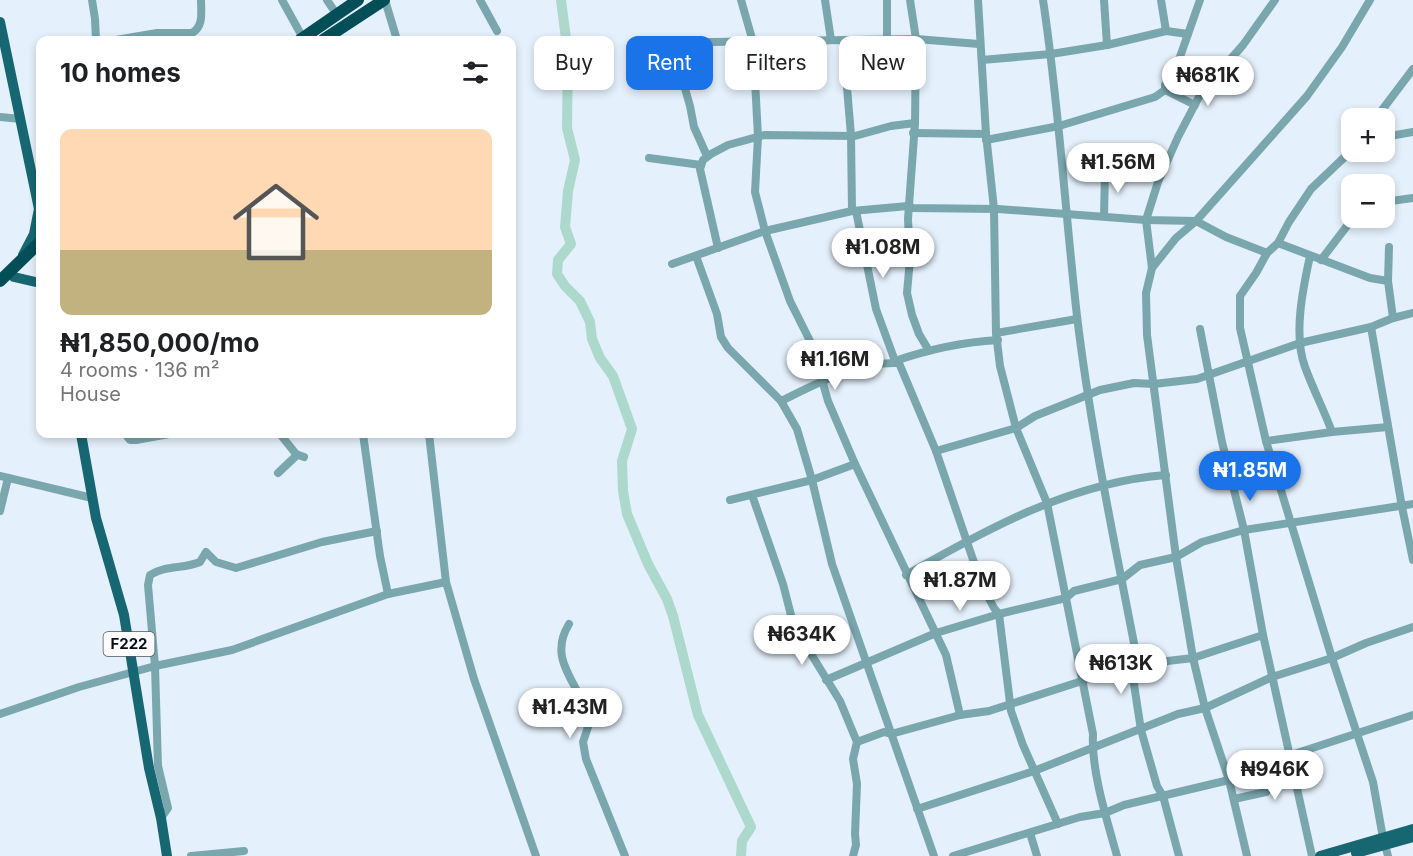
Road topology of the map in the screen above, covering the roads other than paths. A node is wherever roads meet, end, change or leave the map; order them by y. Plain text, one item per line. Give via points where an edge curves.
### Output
1 (92, 0) edge
2 (201, 0) edge
3 (282, 0) edge
4 (327, 0) edge
5 (384, 0) edge
6 (480, 0) edge
7 (741, 0) edge
8 (825, 0) edge
9 (887, 0) edge
10 (910, 0) edge
11 (978, 0) edge
12 (1043, 0) edge
13 (1104, 0) edge
14 (1161, 0) edge
15 (1200, 0) edge
16 (1275, 0) edge
17 (1370, 0) edge
18 (353, 1) edge
19 (337, 15) junction
20 (0, 22) edge
21 (497, 31) dead end
22 (1166, 31) junction
23 (1188, 34) junction
24 (96, 36) edge
25 (139, 36) edge
26 (300, 36) edge
27 (306, 36) edge
28 (328, 36) edge
29 (396, 36) edge
30 (751, 36) edge
31 (887, 36) edge
32 (916, 36) edge
33 (1, 37) edge
34 (827, 40) edge
35 (831, 40) junction
36 (839, 40) edge
37 (926, 40) edge
38 (979, 44) junction
39 (1107, 45) junction
40 (1051, 54) junction
41 (982, 60) junction
42 (1413, 69) edge
43 (685, 90) edge
44 (756, 90) edge
45 (847, 90) edge
46 (915, 90) edge
47 (1166, 90) junction
48 (1195, 105) junction
49 (1384, 108) edge
50 (0, 117) edge
51 (21, 119) junction
52 (915, 123) junction
53 (1059, 126) junction
54 (1413, 132) edge
55 (913, 133) junction
56 (851, 135) junction
57 (1395, 135) edge
58 (758, 137) junction
59 (986, 137) junction
60 (706, 156) junction
61 (649, 158) dead end
62 (1341, 160) edge
63 (701, 165) junction
64 (1106, 172) dead end
65 (36, 190) edge
66 (1413, 198) edge
67 (1395, 200) edge
68 (908, 206) junction
69 (994, 209) junction
70 (854, 211) junction
71 (1067, 214) junction
72 (1104, 216) junction
73 (1146, 220) junction
74 (1196, 221) junction
75 (36, 226) edge
76 (1346, 228) edge
77 (765, 231) junction
78 (1278, 243) junction
79 (36, 246) edge
80 (1389, 247) dead end
81 (718, 248) junction
82 (1267, 253) junction
83 (696, 256) junction
84 (1310, 256) junction
85 (36, 257) edge
86 (1322, 260) junction
87 (19, 263) junction
88 (672, 264) dead end
89 (1152, 268) junction
90 (14, 277) junction
91 (0, 281) edge
92 (1388, 281) junction
93 (36, 282) edge
94 (0, 292) edge
95 (1413, 313) edge
96 (1077, 318) junction
97 (1393, 318) junction
98 (1371, 327) junction
99 (1200, 329) dead end
100 (997, 336) junction
101 (1300, 343) junction
102 (928, 349) junction
103 (896, 359) junction
104 (1248, 361) junction
105 (1208, 374) junction
106 (822, 381) junction
107 (1154, 384) junction
108 (1089, 395) junction
109 (781, 401) junction
110 (1388, 427) junction
111 (1016, 428) junction
112 (1332, 432) junction
113 (82, 438) edge
114 (128, 438) edge
115 (143, 438) edge
116 (284, 438) edge
117 (364, 438) edge
118 (429, 438) edge
119 (1266, 441) junction
120 (936, 451) junction
121 (855, 464) junction
122 (278, 473) dead end
123 (1166, 475) junction
124 (4, 477) edge
125 (812, 480) junction
126 (1104, 485) junction
127 (752, 495) junction
128 (92, 498) junction
129 (730, 500) dead end
130 (1047, 503) junction
131 (1413, 504) edge
132 (1402, 507) junction
133 (0, 511) edge
134 (1291, 522) junction
135 (1244, 530) junction
136 (377, 531) junction
137 (966, 541) junction
138 (1176, 557) junction
139 (1413, 560) edge
140 (906, 575) junction
141 (1122, 579) junction
142 (446, 582) junction
143 (388, 594) junction
144 (1066, 598) junction
145 (999, 614) junction
146 (569, 624) dead end
147 (1413, 627) edge
148 (936, 633) junction
149 (1263, 636) junction
150 (1193, 658) junction
151 (1332, 658) junction
152 (865, 663) junction
153 (1138, 664) junction
154 (155, 666) junction
155 (134, 673) junction
156 (1272, 676) junction
157 (826, 680) junction
158 (1082, 681) junction
159 (1010, 704) junction
160 (1205, 708) junction
161 (0, 714) edge
162 (960, 715) junction
163 (1413, 715) edge
164 (1141, 730) junction
165 (891, 734) junction
166 (1356, 735) junction
167 (857, 742) junction
168 (1092, 748) junction
169 (1291, 754) junction
170 (153, 767) junction
171 (1258, 768) junction
172 (1034, 771) junction
173 (1229, 780) junction
174 (1163, 796) junction
175 (1234, 799) junction
176 (917, 809) junction
177 (1106, 813) junction
178 (1058, 824) junction
179 (1413, 829) edge
180 (1030, 833) junction
181 (1413, 837) edge
182 (1385, 846) edge
183 (244, 851) dead end
184 (1348, 853) edge
185 (167, 856) edge
186 (191, 856) edge
187 (536, 856) edge
188 (625, 856) edge
189 (854, 856) edge
190 (934, 856) edge
191 (953, 856) edge
192 (1037, 856) edge
193 (1117, 856) edge
194 (1179, 856) edge
195 (1247, 856) edge
196 (1312, 856) edge
197 (1320, 856) edge

1 - 24 street
2 - 25 street via 201,21 196,31
3 - 26 street
4 - 19 street
5 - 28 highway
5 - 29 street
6 - 21 street
7 - 30 street
8 - 35 street
9 - 31 street
10 - 32 street
11 - 38 street
12 - 40 street
13 - 39 street
14 - 22 street
15 - 23 street
16 - 48 street
17 - 74 street via 1307,96
18 - 19 highway
19 - 27 highway
20 - 33 main road
22 - 23 street
22 - 39 street
23 - 47 street
33 - 51 main road
34 - 35 street
35 - 36 street
37 - 38 street
38 - 41 street
39 - 40 street
40 - 41 street
40 - 53 street
41 - 59 street
42 - 49 street
43 - 60 street
44 - 58 street
45 - 56 street
46 - 52 street
47 - 48 street
47 - 53 street via 1155,97
48 - 73 street via 1158,182
50 - 51 street
51 - 65 main road
52 - 55 street
52 - 56 street
53 - 59 street
53 - 71 street
54 - 57 street
55 - 59 street
55 - 68 street
56 - 58 street
56 - 70 street
58 - 60 street
58 - 77 street via 755,192
59 - 69 street
60 - 63 street
61 - 63 street
62 - 78 street via 1311,189
63 - 81 street
64 - 72 street
66 - 67 street
68 - 69 street
68 - 70 street
68 - 102 street via 907,293 915,325
69 - 71 street
69 - 100 street
70 - 77 street
70 - 103 street via 876,309
71 - 72 street
71 - 96 street
72 - 73 street
73 - 74 street
73 - 89 street
74 - 82 street
74 - 89 street
75 - 87 main road
76 - 86 street
77 - 81 street
77 - 106 street via 790,301 812,345
78 - 82 street
78 - 84 street
79 - 87 highway
80 - 92 street
81 - 83 street
82 - 104 street via 1240,296 1240,328
83 - 88 street
83 - 109 street via 721,337
84 - 86 street
84 - 101 street
85 - 90 highway
86 - 92 street
87 - 91 highway
89 - 107 street via 1146,293
90 - 93 main road
90 - 94 highway
92 - 97 street
95 - 97 street
96 - 100 street
96 - 108 street
97 - 98 street
98 - 101 street
98 - 110 street
99 - 105 street
100 - 102 street
100 - 111 street via 1003,381
101 - 104 street
101 - 112 street
102 - 103 street
103 - 106 street
103 - 120 street
104 - 105 street
104 - 119 street
105 - 107 street
105 - 135 street
106 - 109 street
106 - 121 street
107 - 108 street via 1134,383
107 - 123 street
108 - 111 street via 1035,416
108 - 126 street
109 - 125 street via 797,429
110 - 112 street
110 - 132 street
111 - 120 street
111 - 130 street
112 - 119 street
113 - 128 main road, F222
114 - 115 street
116 - 122 street via 301,456
117 - 136 street
118 - 142 street
119 - 134 street
120 - 137 street
121 - 125 street
121 - 140 street
123 - 126 street
123 - 138 street
124 - 128 street
124 - 133 street
125 - 127 street
125 - 152 street via 832,564
126 - 130 street
126 - 141 street
127 - 129 street
127 - 157 street via 792,619
128 - 155 main road, F222 via 124,615
130 - 137 street
130 - 144 street
131 - 132 street
132 - 134 street
132 - 139 street
134 - 135 street
134 - 151 street
135 - 138 street via 1202,542
135 - 149 street
136 - 143 street
136 - 154 street via 322,542 236,568 216,562 206,552 200,562 150,575
137 - 140 street
137 - 145 street via 981,583
138 - 141 street via 1140,565
138 - 150 street
140 - 148 street
141 - 144 street via 1074,591
141 - 153 street
142 - 143 street
142 - 187 street via 474,679
143 - 154 street via 232,650
144 - 145 street
144 - 158 street
145 - 148 street
145 - 159 street
146 - 188 street via 560,653 588,715 583,742 589,772
147 - 151 street
148 - 152 street
148 - 162 street via 946,655
149 - 150 street
149 - 156 street
150 - 153 street
150 - 160 street
151 - 156 street
151 - 166 street
152 - 157 street
152 - 165 street
153 - 158 street via 1108,668
153 - 164 street via 1132,678
154 - 155 street
154 - 170 street
155 - 161 street
155 - 170 main road, F222
156 - 160 street
156 - 169 street
157 - 167 street via 840,701
158 - 159 street
158 - 168 street
159 - 162 street
159 - 172 street
160 - 164 street via 1178,714
160 - 173 street
162 - 165 street
163 - 166 street
164 - 168 street
164 - 174 street
165 - 167 street via 884,732
165 - 176 street
166 - 169 street
166 - 182 street via 1372,782
167 - 189 street
168 - 172 street
168 - 177 street
169 - 171 street
169 - 196 street
170 - 185 main road, F222
171 - 173 street
171 - 175 street via 1266,792
172 - 176 street
172 - 178 street
173 - 174 street
173 - 175 street
174 - 177 street
174 - 194 street
175 - 195 street
176 - 190 street
177 - 178 street
177 - 193 street
178 - 180 street
179 - 182 main road
180 - 191 street
180 - 192 street
181 - 182 main road
182 - 184 main road
183 - 186 street
184 - 197 main road

